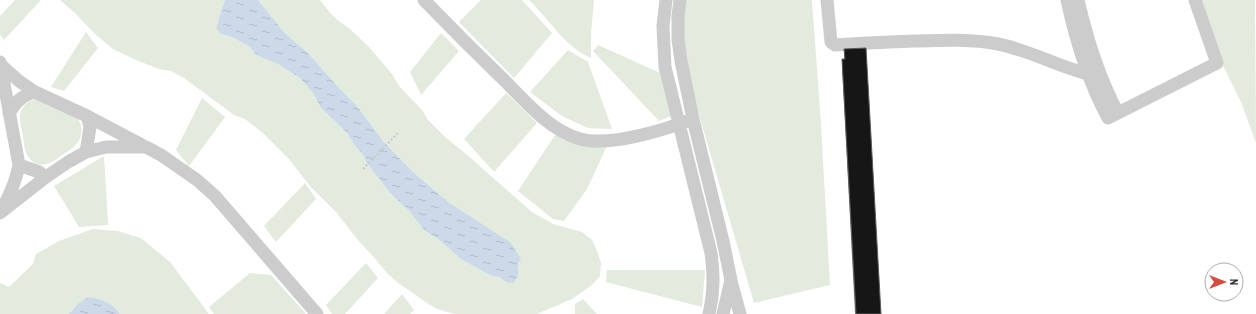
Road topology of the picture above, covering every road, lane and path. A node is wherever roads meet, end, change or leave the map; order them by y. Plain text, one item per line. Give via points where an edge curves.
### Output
1 (424, 0) edge
2 (666, 0) edge
3 (680, 0) edge
4 (827, 0) edge
5 (1067, 0) edge
6 (1078, 0) edge
7 (1195, 0) edge
8 (1, 64) edge
9 (1088, 74) junction
10 (35, 92) junction
11 (9, 113) junction
12 (87, 116) junction
13 (1113, 116) junction
14 (693, 119) junction
15 (679, 125) junction
16 (399, 132) dead end
17 (146, 147) junction
18 (86, 152) junction
19 (19, 165) junction
20 (363, 169) dead end
21 (46, 177) junction
22 (0, 212) edge
23 (731, 280) junction
24 (317, 314) edge
25 (709, 314) edge
26 (723, 314) edge
27 (740, 314) edge

1 - 15 street via 534,109 560,130 581,139 601,140 622,139
2 - 15 street via 663,49
3 - 14 street via 678,39
4 - 9 street via 831,42 836,45 950,40 984,42 1034,54
5 - 9 street
6 - 13 street
7 - 13 street via 1217,63
8 - 10 street
8 - 11 street
9 - 13 street via 1097,99
10 - 11 street via 23,96
10 - 12 street
11 - 19 street
12 - 17 street
12 - 18 street via 90,127
14 - 15 street
14 - 23 street via 724,241
15 - 25 street via 711,253 714,279
16 - 20 path
17 - 18 street via 106,147
17 - 24 street via 197,180 215,196
18 - 21 street
19 - 21 street
19 - 22 street via 10,194
21 - 22 street
23 - 26 street
23 - 27 street

